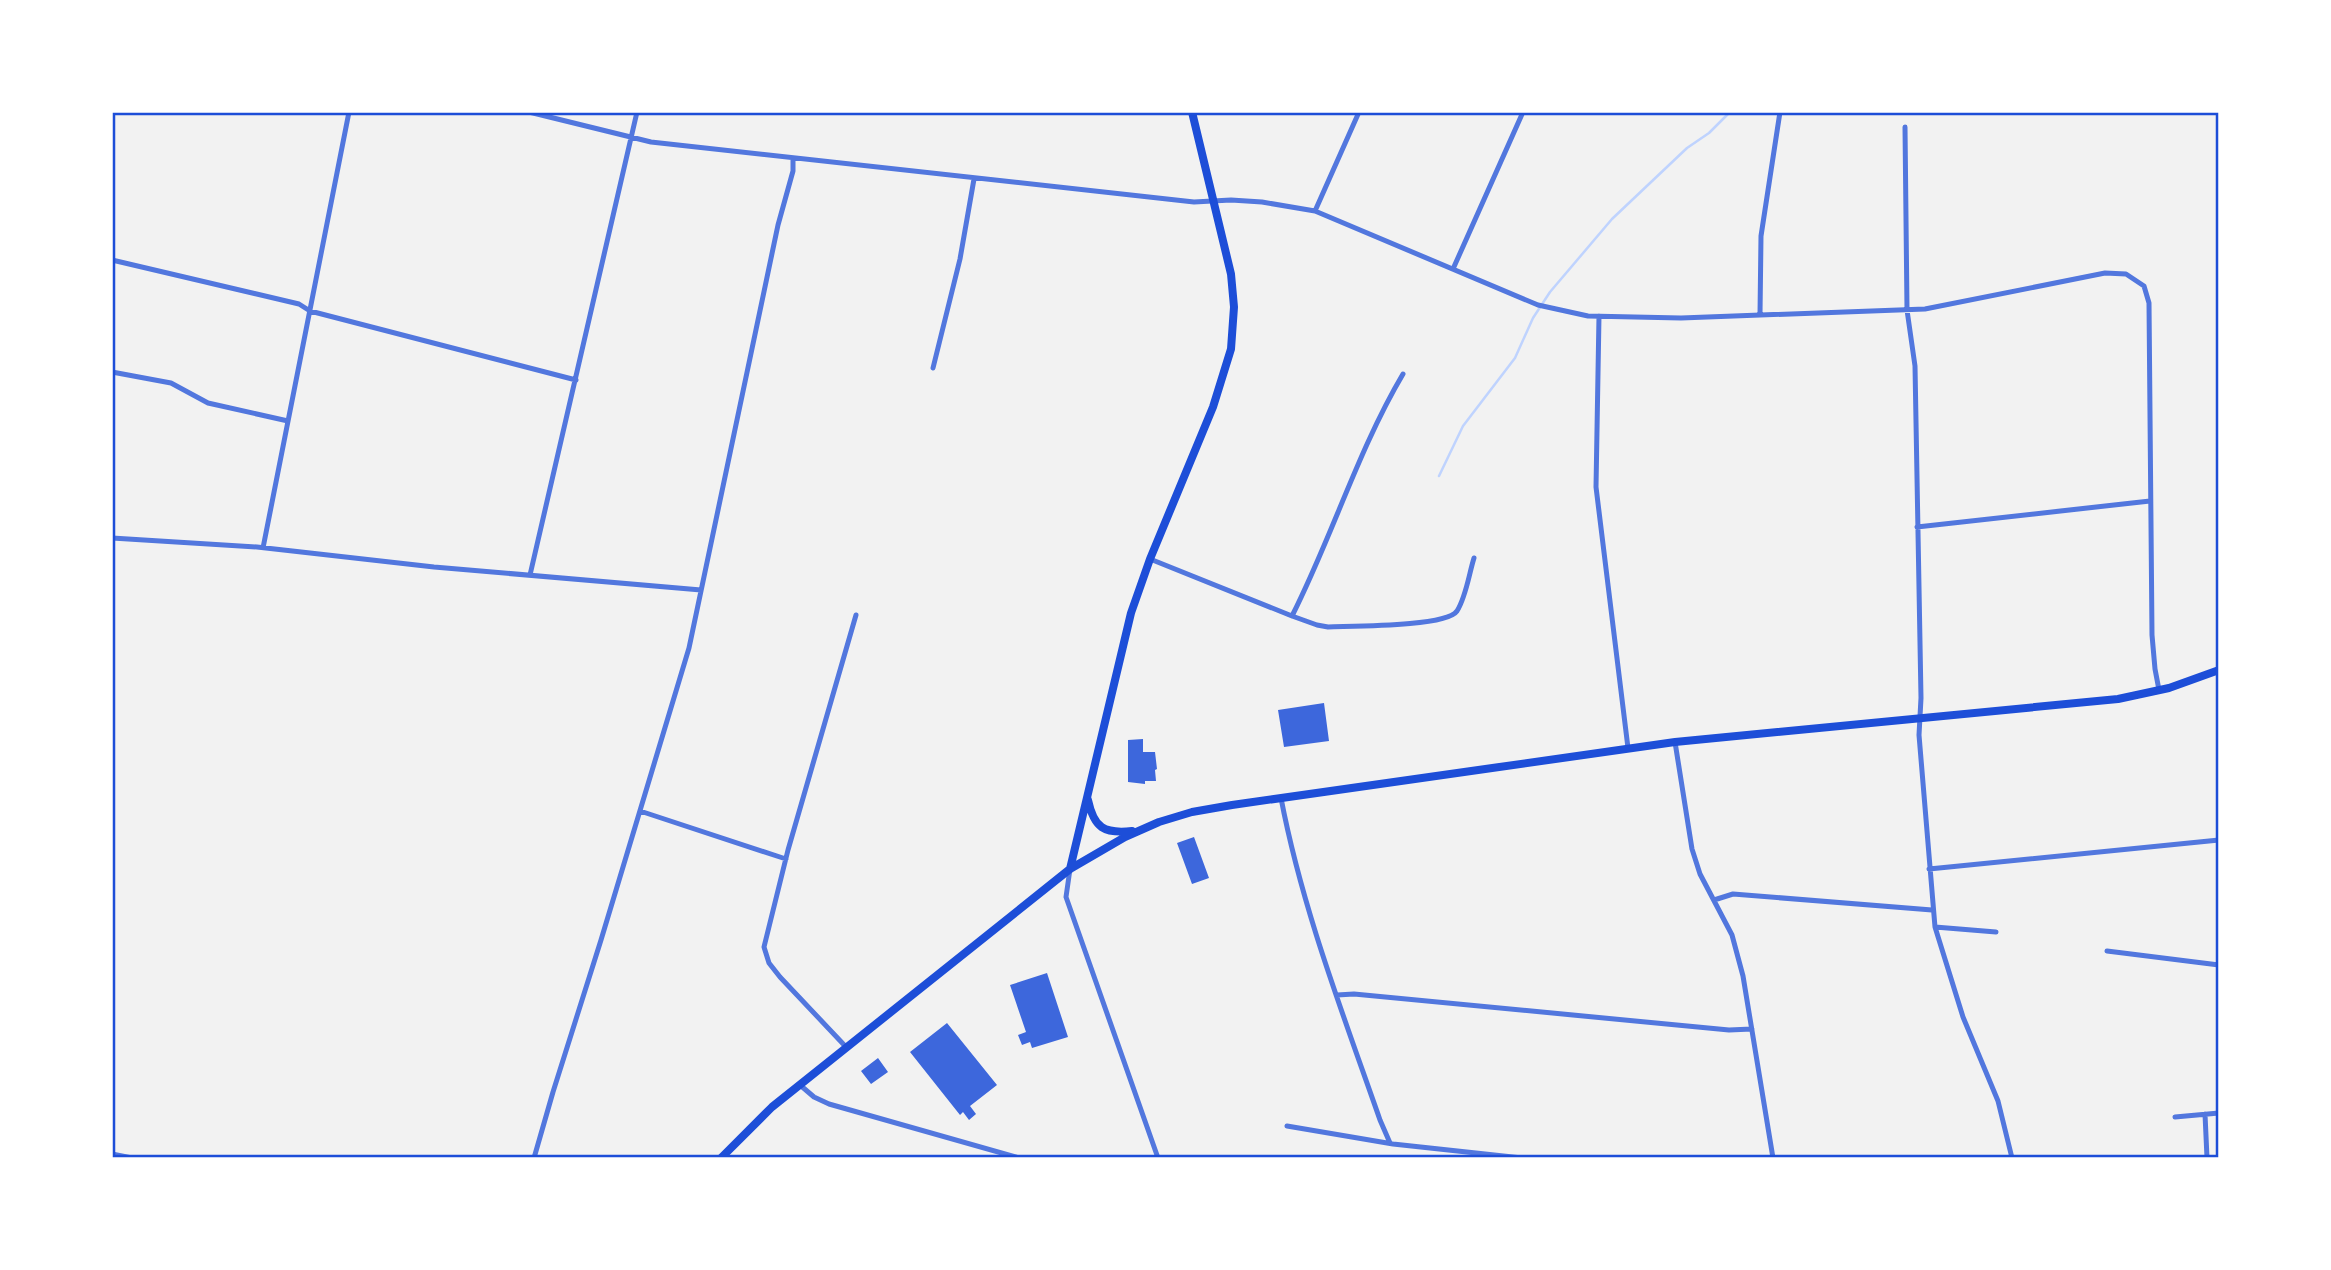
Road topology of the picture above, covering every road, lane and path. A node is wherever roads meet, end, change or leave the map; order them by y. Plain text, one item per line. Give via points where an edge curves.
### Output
1 (349, 112) edge
2 (529, 112) edge
3 (637, 112) edge
4 (1192, 112) edge
5 (1359, 112) edge
6 (1522, 112) edge
7 (1780, 112) edge
8 (1905, 127) dead end
9 (632, 138) junction
10 (793, 159) junction
11 (974, 179) junction
12 (1214, 201) junction
13 (1315, 211) junction
14 (112, 260) edge
15 (1454, 269) junction
16 (1907, 310) junction
17 (310, 311) junction
18 (1599, 316) junction
19 (1760, 316) junction
20 (933, 368) dead end
21 (112, 372) edge
22 (1403, 374) dead end
23 (576, 380) junction
24 (288, 421) junction
25 (2150, 501) junction
26 (1917, 527) junction
27 (112, 538) edge
28 (263, 548) junction
29 (1474, 558) dead end
30 (1150, 559) junction
31 (530, 575) junction
32 (701, 590) junction
33 (856, 615) dead end
34 (1292, 616) junction
35 (2219, 670) edge
36 (2159, 690) junction
37 (1920, 719) junction
38 (1675, 742) junction
39 (1628, 748) junction
40 (1087, 797) junction
41 (1281, 798) junction
42 (639, 811) junction
43 (1137, 831) junction
44 (2219, 840) edge
45 (786, 859) junction
46 (1070, 869) junction
47 (1929, 869) junction
48 (1714, 900) junction
49 (1932, 910) junction
50 (1935, 927) junction
51 (1996, 932) dead end
52 (2107, 951) dead end
53 (2219, 965) edge
54 (1337, 995) junction
55 (1752, 1029) junction
56 (847, 1048) junction
57 (800, 1085) junction
58 (2219, 1113) edge
59 (2205, 1114) junction
60 (2175, 1117) dead end
61 (1287, 1126) dead end
62 (1390, 1143) junction
63 (112, 1154) edge
64 (131, 1158) edge
65 (534, 1158) edge
66 (721, 1158) edge
67 (1019, 1158) edge
68 (1158, 1158) edge
69 (1522, 1158) edge
70 (1773, 1158) edge
71 (2012, 1158) edge
72 (2207, 1158) edge

1 - 17 street
2 - 9 street
3 - 9 street
4 - 12 main road
5 - 13 street
6 - 15 street
7 - 19 street via 1761,236
8 - 16 street
9 - 10 street
9 - 23 street
10 - 11 street
10 - 32 street
11 - 12 street
11 - 20 street
12 - 13 street via 1262,202
12 - 30 main road via 1233,291 1231,349 1213,407
13 - 15 street
14 - 17 street via 299,304
15 - 18 street via 1538,305
16 - 19 street
16 - 25 street via 2105,272 2126,274 2139,282 2149,303
16 - 26 street via 1915,366
17 - 23 street
17 - 24 street
18 - 19 street
18 - 39 street via 1596,487
21 - 24 street via 171,383 208,403
22 - 34 street
23 - 31 street
24 - 28 street
25 - 26 street
25 - 36 street via 2152,635
26 - 37 street
27 - 28 street
28 - 31 street
29 - 34 street via 1457,611 1442,620 1328,627
30 - 34 street
30 - 40 main road via 1121,652
31 - 32 street
32 - 42 street via 689,648
33 - 45 street
35 - 36 main road
36 - 37 main road via 2119,699
37 - 38 main road
37 - 47 street
38 - 39 main road
38 - 48 street via 1692,849
39 - 41 main road
40 - 43 main road via 1099,827
40 - 46 main road
41 - 43 main road via 1192,812
41 - 54 street via 1303,895
42 - 45 street
42 - 65 street
43 - 46 main road
44 - 47 street
45 - 56 street via 765,937 766,957
46 - 56 main road
46 - 68 street via 1066,897
47 - 49 street
48 - 49 street via 1733,894
48 - 55 street via 1736,948
49 - 50 street
50 - 51 street
50 - 71 street via 1998,1101
52 - 53 street
54 - 55 street
54 - 62 street
55 - 70 street
56 - 57 main road
57 - 66 main road
57 - 67 street via 829,1104
58 - 59 street
59 - 60 street
59 - 72 street
61 - 62 street
62 - 69 street
63 - 64 street

